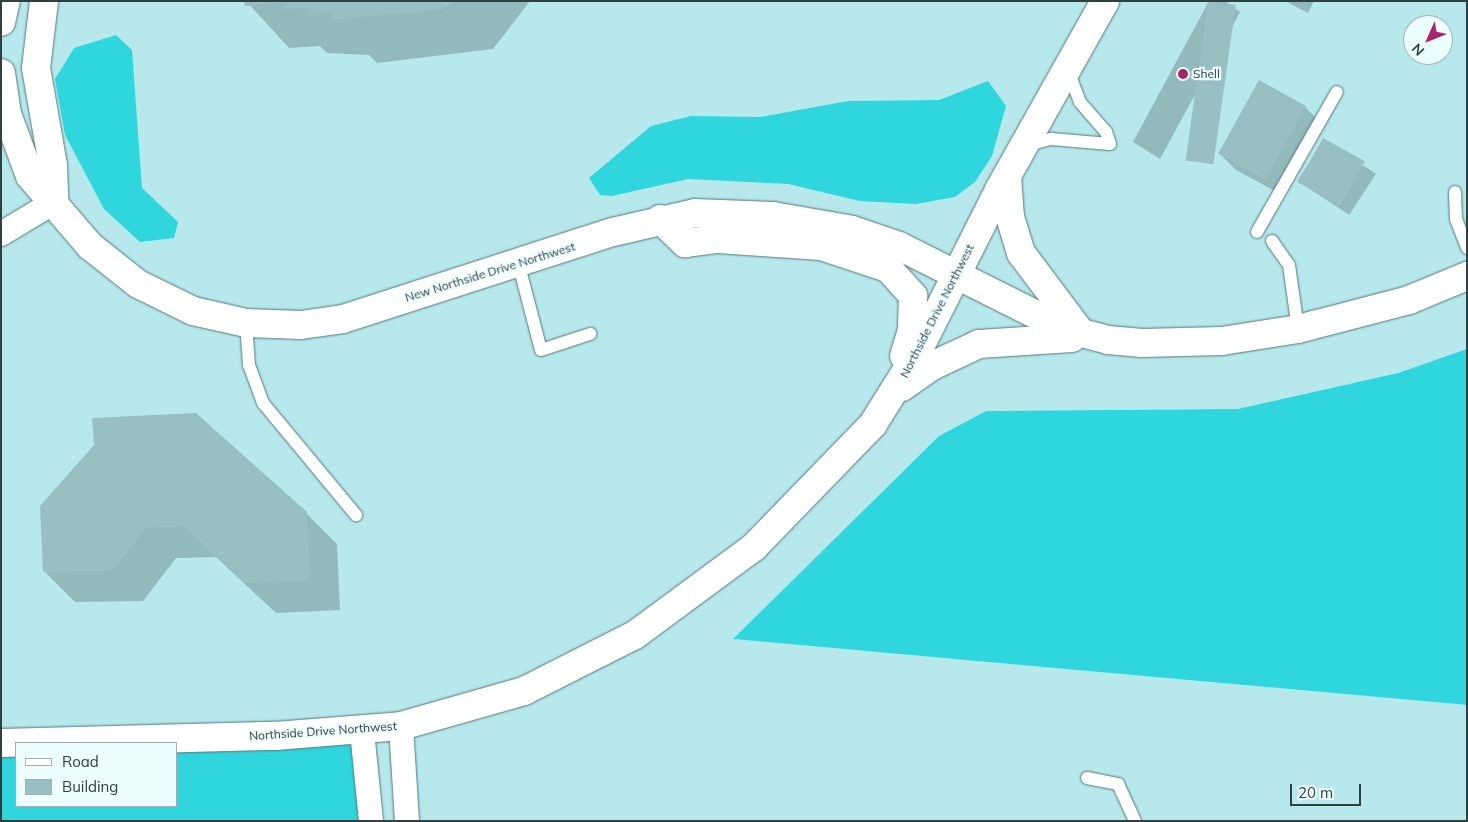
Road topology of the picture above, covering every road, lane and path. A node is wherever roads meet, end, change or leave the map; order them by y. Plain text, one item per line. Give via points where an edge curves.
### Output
1 (6, 1) edge
2 (44, 1) edge
3 (1105, 1) edge
4 (1, 22) edge
5 (1067, 67) junction
6 (1, 73) edge
7 (1337, 92) dead end
8 (1023, 147) junction
9 (1007, 176) junction
10 (1455, 192) dead end
11 (54, 202) junction
12 (660, 219) junction
13 (1257, 232) dead end
14 (1, 234) edge
15 (1272, 241) dead end
16 (1467, 248) edge
17 (518, 262) junction
18 (955, 275) junction
19 (1467, 276) edge
20 (246, 323) junction
21 (1298, 329) junction
22 (590, 334) dead end
23 (1088, 337) junction
24 (891, 395) junction
25 (356, 514) dead end
26 (401, 726) junction
27 (362, 731) junction
28 (31, 742) edge
29 (1, 743) edge
30 (15, 743) edge
31 (1087, 778) dead end
32 (371, 821) edge
33 (408, 821) edge
34 (1135, 821) edge

1 - 4 street
2 - 11 street via 36,68 53,165
3 - 5 street, Northside Drive Northwest
5 - 8 street, Northside Drive Northwest
5 - 8 lane via 1080,102 1106,132 1110,144 1051,139
6 - 11 street, New Northside Drive Northwest via 16,147 30,176
7 - 13 lane
8 - 9 street, Northside Drive Northwest
9 - 18 street, Northside Drive Northwest
9 - 23 street via 1010,217 1021,253 1050,297
10 - 16 lane via 1456,219
11 - 14 street
11 - 20 street, New Northside Drive Northwest via 90,246 138,284 194,311
12 - 17 street, New Northside Drive Northwest
12 - 18 street, New Northside Drive Northwest via 695,213 742,213 811,221 899,246
12 - 24 street via 685,243 718,239 821,246 888,268 913,296 912,330
15 - 21 lane via 1289,265
17 - 20 street, New Northside Drive Northwest via 343,319 301,325
17 - 22 lane via 541,350
18 - 23 street, New Northside Drive Northwest via 1028,314
18 - 24 street, Northside Drive Northwest via 915,357
19 - 21 street via 1401,302
20 - 25 lane via 249,365 263,403
21 - 23 street via 1182,343
23 - 24 street via 979,344 932,366
24 - 26 street, Northside Drive Northwest via 831,472 754,547 643,630 524,691
26 - 27 street, Northside Drive Northwest
26 - 33 street
27 - 28 street, Northside Drive Northwest
27 - 32 street
29 - 30 street, Northside Drive Northwest
31 - 34 lane via 1118,784

